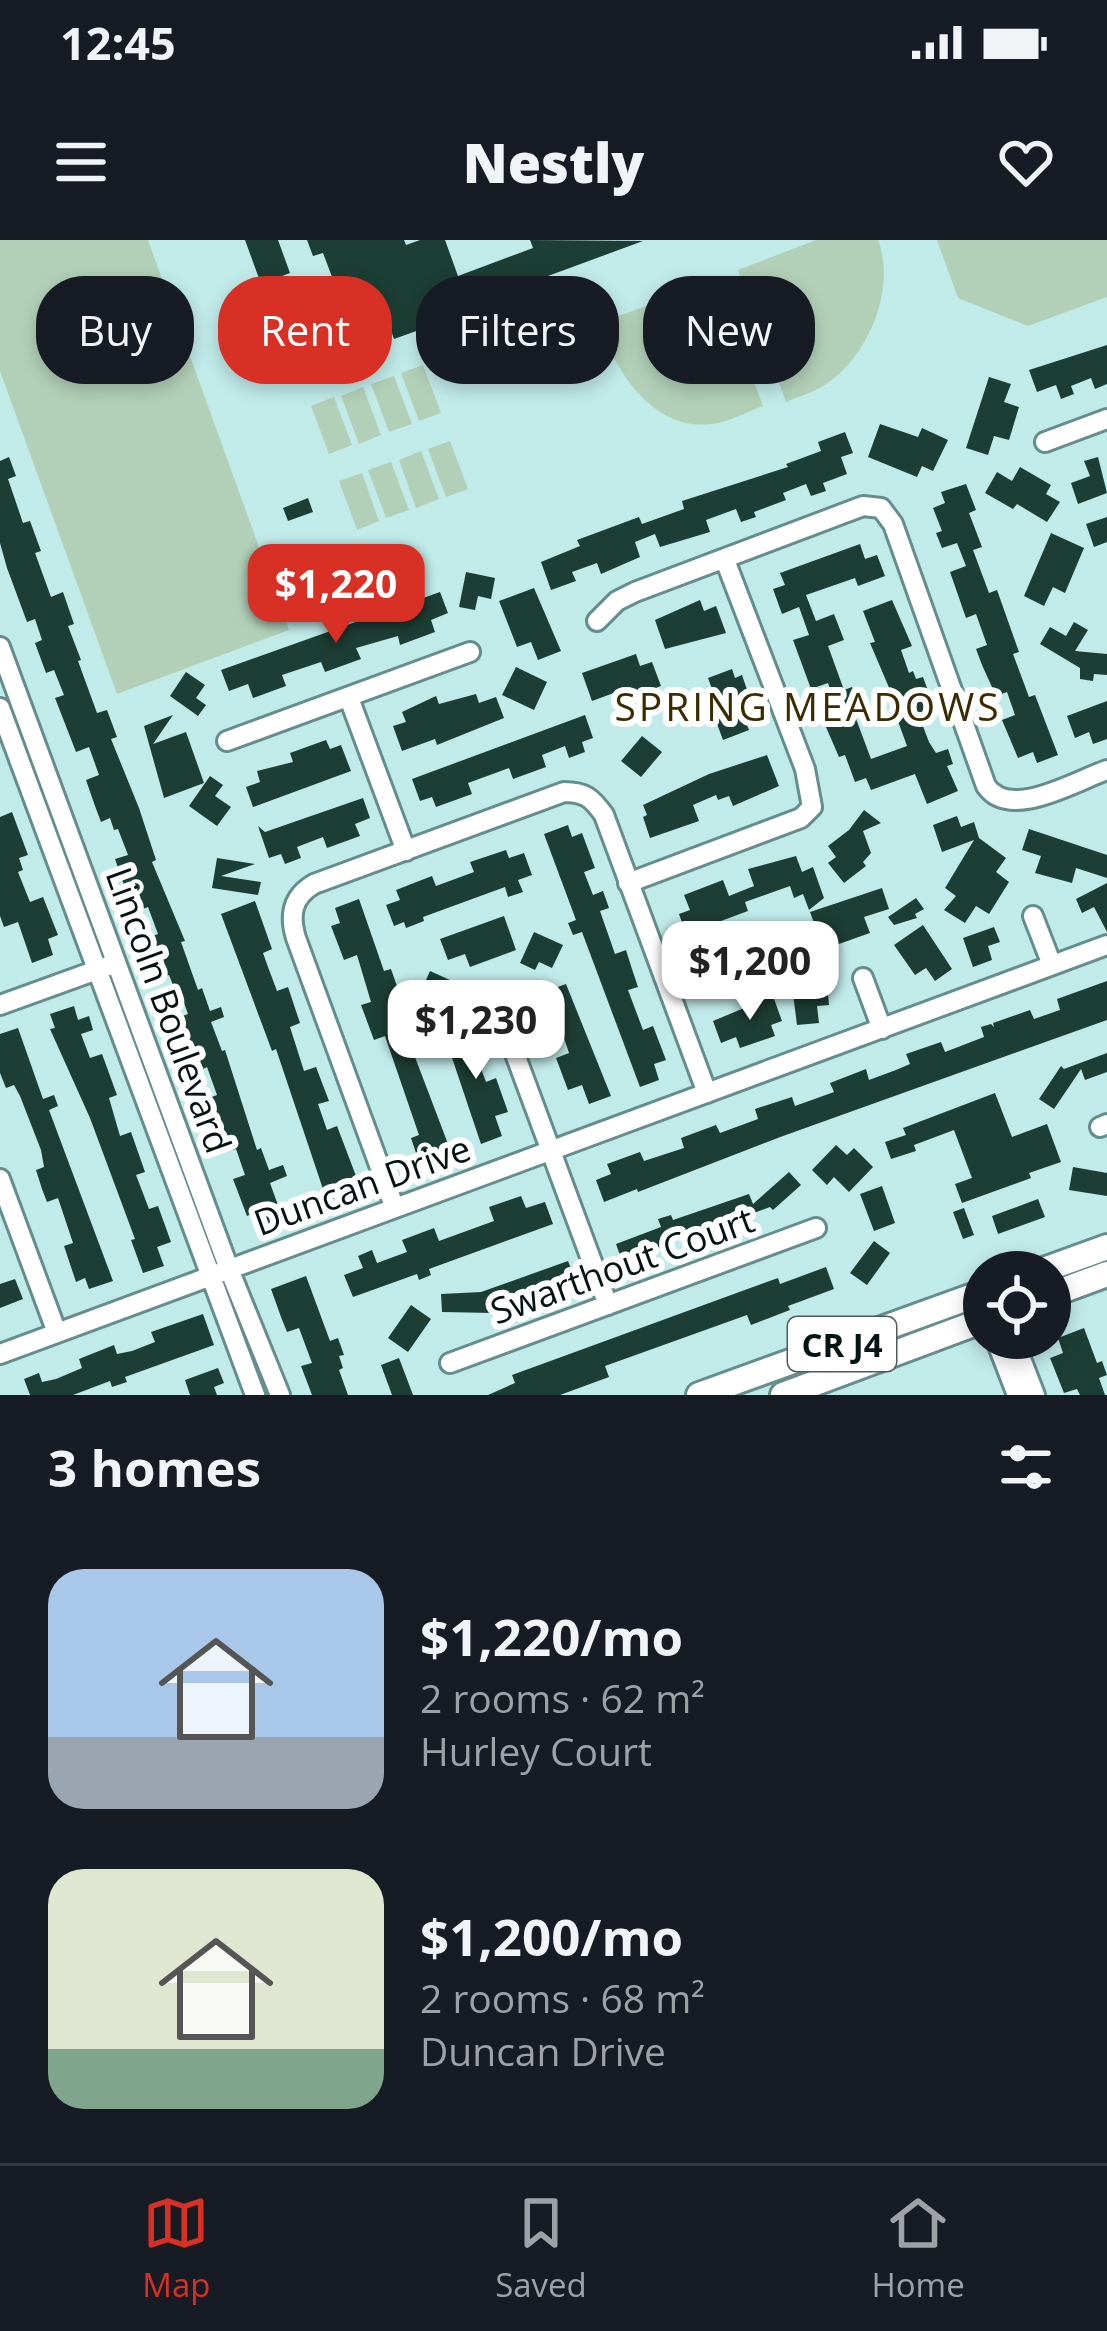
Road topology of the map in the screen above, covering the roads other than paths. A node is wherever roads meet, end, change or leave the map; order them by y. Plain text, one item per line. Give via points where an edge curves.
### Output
1 (1107, 418) edge
2 (1045, 442) dead end
3 (725, 560) junction
4 (597, 621) dead end
5 (0, 647) edge
6 (470, 652) dead end
7 (349, 698) junction
8 (0, 707) edge
9 (227, 741) dead end
10 (1107, 770) edge
11 (406, 851) junction
12 (628, 883) junction
13 (1033, 916) dead end
14 (1107, 945) edge
15 (1052, 965) junction
16 (107, 966) junction
17 (863, 978) dead end
18 (495, 1000) dead end
19 (0, 1005) edge
20 (883, 1029) junction
21 (707, 1094) junction
22 (551, 1150) junction
23 (0, 1179) edge
24 (394, 1206) junction
25 (816, 1228) dead end
26 (1107, 1247) edge
27 (1071, 1260) edge
28 (220, 1273) junction
29 (1107, 1274) edge
30 (1071, 1287) edge
31 (963, 1300) edge
32 (608, 1305) junction
33 (963, 1328) edge
34 (57, 1333) junction
35 (0, 1354) edge
36 (1003, 1359) edge
37 (1021, 1359) edge
38 (450, 1363) dead end
39 (255, 1395) edge
40 (280, 1395) edge
41 (699, 1395) edge
42 (782, 1395) edge
43 (1017, 1395) edge
44 (1035, 1395) edge

1 - 2 street
3 - 4 street via 635,592
3 - 10 street via 863,506 881,508 993,796 1025,800
3 - 12 street via 805,769 812,807
5 - 16 street, Lincoln Boulevard
6 - 7 street
7 - 9 street
7 - 11 street
8 - 16 street, Lincoln Boulevard
11 - 12 street via 581,792 604,814
11 - 24 street via 302,892 291,921
12 - 21 street
13 - 15 street
14 - 15 street, Duncan Drive
15 - 20 street, Duncan Drive
16 - 19 street
16 - 28 street, Lincoln Boulevard
17 - 20 street
18 - 22 street
20 - 21 street, Duncan Drive
21 - 22 street, Duncan Drive
22 - 24 street, Duncan Drive
22 - 32 street
23 - 34 street
24 - 28 street, Duncan Drive
25 - 32 street, Swarthout Court
26 - 27 main road
28 - 34 street, Duncan Drive
28 - 39 street, Lincoln Boulevard
28 - 40 street, Lincoln Boulevard
29 - 30 main road
31 - 41 main road, CR J4
32 - 38 street, Swarthout Court
33 - 42 main road, CR J4
34 - 35 street, Duncan Drive
36 - 43 street
37 - 44 street

